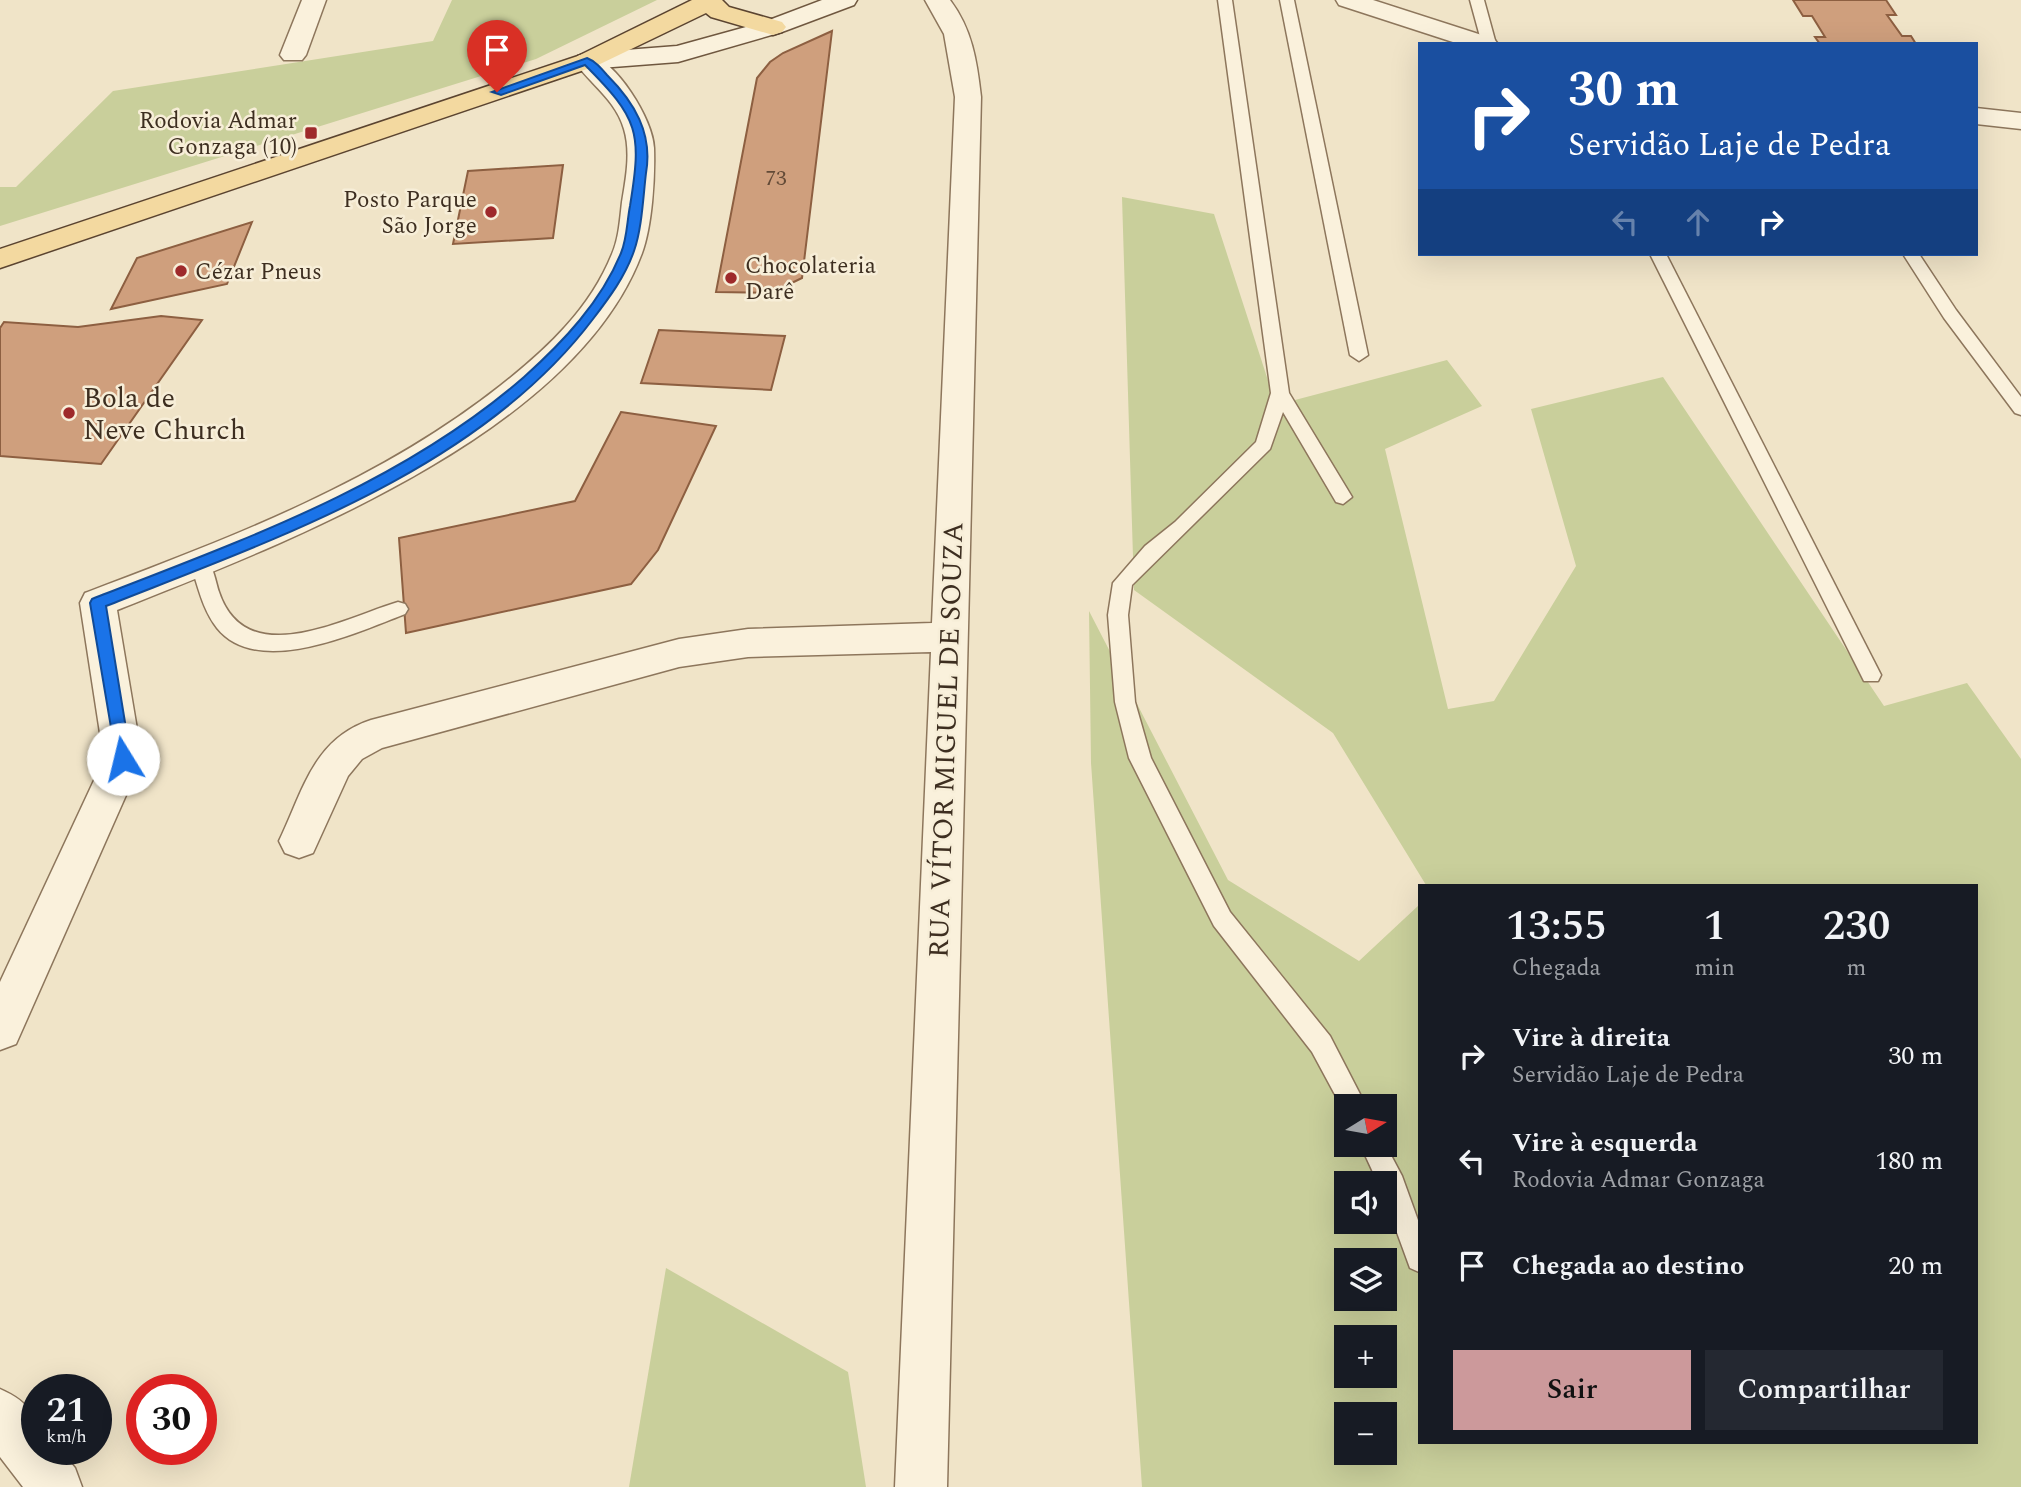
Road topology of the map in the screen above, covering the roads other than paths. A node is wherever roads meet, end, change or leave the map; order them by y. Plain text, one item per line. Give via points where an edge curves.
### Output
1 (314, 0) edge
2 (736, 0) edge
3 (845, 0) edge
4 (937, 0) edge
5 (1225, 0) edge
6 (1287, 0) edge
7 (1348, 0) edge
8 (1478, 0) edge
9 (709, 1) edge
10 (762, 25) junction
11 (1481, 42) edge
12 (1487, 42) edge
13 (293, 55) dead end
14 (587, 61) junction
15 (1978, 116) edge
16 (2021, 121) edge
17 (1659, 256) edge
18 (1912, 256) edge
19 (0, 259) edge
20 (1359, 355) dead end
21 (1280, 393) junction
22 (2021, 409) edge
23 (1343, 497) dead end
24 (200, 563) junction
25 (398, 609) dead end
26 (948, 637) junction
27 (1871, 675) dead end
28 (299, 841) dead end
29 (0, 1030) edge
30 (1347, 1094) edge
31 (1379, 1157) edge
32 (1418, 1256) edge
33 (0, 1415) edge
34 (56, 1487) edge
35 (921, 1487) edge

1 - 13 street
2 - 10 main road
3 - 10 street
4 - 26 street, RUA VÍTOR MIGUEL DE SOUZA via 952,19 963,49 968,97
5 - 21 lane
6 - 20 lane
7 - 11 street
8 - 12 lane
9 - 10 main road via 720,12
9 - 14 main road
10 - 14 street via 678,54
14 - 19 main road
14 - 24 street via 624,98 636,122 643,156 629,250 611,287 564,349 512,395 440,448 355,495
15 - 16 street
17 - 27 lane
18 - 22 lane
21 - 23 lane
21 - 30 lane via 1264,445 1124,583 1118,615 1125,702 1140,758 1222,919 1321,1044
24 - 25 lane via 227,626 256,642 307,641
24 - 29 street via 98,603 123,759
26 - 28 street via 748,643 678,653 371,735 348,748 333,767
26 - 35 street, RUA VÍTOR MIGUEL DE SOUZA
31 - 32 lane
33 - 34 street

